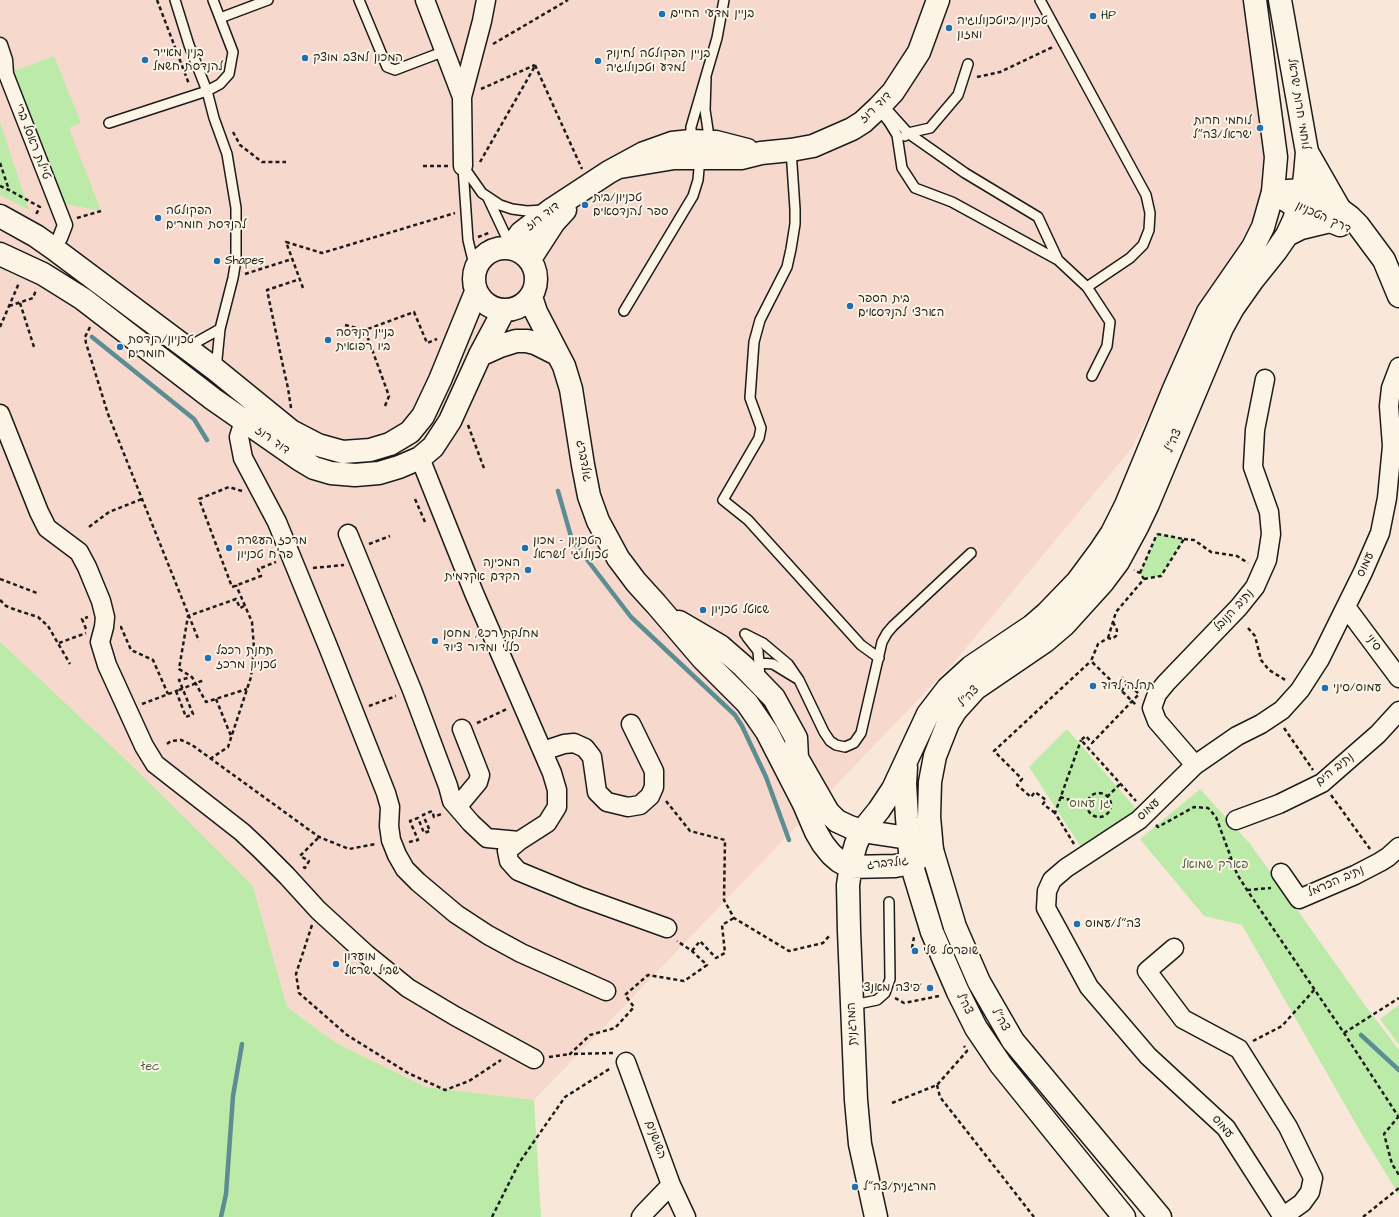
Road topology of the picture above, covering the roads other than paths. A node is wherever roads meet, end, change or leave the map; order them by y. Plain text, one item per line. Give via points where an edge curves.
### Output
1 (175, 0) edge
2 (213, 0) edge
3 (268, 0) edge
4 (359, 0) edge
5 (425, 0) edge
6 (486, 0) edge
7 (724, 0) edge
8 (938, 0) edge
9 (1040, 0) edge
10 (1255, 0) edge
11 (1280, 0) edge
12 (220, 18) junction
13 (0, 45) edge
14 (445, 51) junction
15 (968, 64) dead end
16 (706, 78) junction
17 (207, 91) junction
18 (470, 94) junction
19 (883, 111) junction
20 (109, 123) dead end
21 (908, 133) junction
22 (898, 144) junction
23 (699, 147) junction
24 (791, 150) junction
25 (1307, 152) junction
26 (464, 165) junction
27 (580, 192) junction
28 (1273, 192) junction
29 (488, 198) junction
30 (1300, 199) junction
31 (551, 210) junction
32 (1335, 214) junction
33 (0, 216) edge
34 (1287, 235) junction
35 (60, 238) dead end
36 (511, 248) junction
37 (0, 254) edge
38 (530, 259) junction
39 (1058, 260) junction
40 (475, 269) junction
41 (1087, 287) junction
42 (476, 292) junction
43 (1399, 296) edge
44 (531, 297) junction
45 (504, 310) junction
46 (624, 311) dead end
47 (220, 329) junction
48 (181, 345) junction
49 (557, 354) junction
50 (480, 355) junction
51 (1399, 367) edge
52 (216, 370) junction
53 (1092, 376) dead end
54 (1265, 379) dead end
55 (0, 414) edge
56 (244, 421) junction
57 (420, 458) junction
58 (348, 534) dead end
59 (971, 553) dead end
60 (1346, 608) junction
61 (663, 612) junction
62 (684, 624) junction
63 (879, 658) junction
64 (760, 673) junction
65 (1399, 678) edge
66 (799, 680) junction
67 (1399, 711) edge
68 (631, 724) dead end
69 (462, 729) dead end
70 (911, 748) junction
71 (543, 752) junction
72 (797, 758) junction
73 (1195, 765) junction
74 (455, 803) junction
75 (1236, 820) dead end
76 (862, 831) junction
77 (908, 838) junction
78 (519, 841) junction
79 (1399, 847) edge
80 (932, 850) junction
81 (910, 863) junction
82 (850, 867) junction
83 (1285, 879) road end
84 (889, 902) dead end
85 (667, 928) dead end
86 (1174, 948) dead end
87 (606, 991) dead end
88 (853, 1005) junction
89 (534, 1059) road end
90 (618, 1061) road end
91 (671, 1185) junction
92 (641, 1217) edge
93 (686, 1217) edge
94 (876, 1217) edge
95 (1124, 1217) edge
96 (1160, 1217) edge
97 (1282, 1217) edge

1 - 17 lane
2 - 12 lane
3 - 12 lane
4 - 14 lane via 387,67 395,70
5 - 14 street
6 - 18 street via 474,55
7 - 16 lane
8 - 19 street, דוד רוז via 919,52
9 - 41 lane via 1146,195 1150,212 1143,245 1130,258
10 - 28 street via 1276,157
11 - 25 street, לוחמי חרות ישראל
12 - 17 lane via 233,52 229,74 216,80
13 - 35 street, טיילת ראסל ברי via 6,74 65,225
14 - 18 street
15 - 21 lane via 958,95 930,128
16 - 23 lane via 705,110 708,130
16 - 23 lane via 691,127
17 - 20 lane
17 - 47 lane via 227,154 236,208 236,260
18 - 26 street
19 - 21 lane
19 - 22 lane via 897,135
19 - 24 street, דוד רוז via 830,140
21 - 22 lane
21 - 39 lane via 965,173 1038,217
22 - 39 lane via 902,168 915,188 952,202
23 - 24 street, דוד רוז via 741,158
23 - 27 street, דוד רוז via 674,158 620,166
23 - 46 lane via 698,180 693,196
24 - 63 lane via 796,209 791,249 787,267 760,320 754,342 750,398 761,428 759,438 724,500 748,520 861,645
25 - 30 street, לוחמי חרות ישראל
25 - 32 street
26 - 29 lane
26 - 40 lane via 468,240
27 - 31 street, דוד רוז
27 - 38 street, דוד רוז via 554,222
28 - 30 street, דרך הטכניון
28 - 70 street, צה״ל via 1263,227 1253,247 1208,312 1126,505 1108,539 1077,582 1047,613 971,667 948,688 928,714
29 - 31 lane via 512,209
29 - 36 lane
30 - 32 street, דרך הטכניון
30 - 34 street, צה״ל
31 - 36 street, דוד רוז via 521,233
32 - 34 street
32 - 43 street, דרך הטכניון via 1347,228 1374,246 1384,260
33 - 48 street, דוד רוז via 36,236
34 - 80 street, צה״ל via 1233,308 1222,328 1138,527 1118,562 1064,625 1044,642 974,689 956,710 941,740 932,770 929,817
36 - 38 street
36 - 40 street via 489,251
37 - 56 street, דוד רוז via 43,274 83,299
38 - 44 street via 536,278
39 - 41 lane
40 - 42 street via 473,283
41 - 53 lane via 1110,322 1107,346
42 - 45 street via 488,306
42 - 52 street, דוד רוז via 440,380 422,416 410,432 390,444 370,450 343,452 318,445 291,430
44 - 45 street via 525,304
44 - 49 street, גולדברג
45 - 49 street
45 - 50 street, דוד רוז
47 - 48 lane via 195,343
47 - 52 lane
48 - 52 street, דוד רוז
49 - 50 street via 535,343 516,340
49 - 61 street, גולדברג via 564,366 571,389 589,496 598,521 618,558
50 - 57 street, דוד רוז via 450,421 433,447
51 - 60 street, עמוס via 1391,388 1389,406 1392,446 1387,498 1380,533
54 - 73 street, נתיב הנובל via 1255,430 1253,468 1269,512 1271,534 1267,560 1255,587 1166,683 1157,694 1152,708 1157,721
55 - 89 street via 47,528 79,552 88,568 105,617 100,642 107,665 144,746 155,764 242,832 318,910 408,988
56 - 57 street, דוד רוז via 299,460 331,473 355,475 379,472
56 - 87 street via 239,437 243,458 265,497 292,556 354,711 390,808 392,843 405,870 456,914 488,935 521,953
57 - 71 street via 474,593
58 - 74 street
59 - 63 lane via 892,626 882,642
60 - 65 street, סיני
60 - 73 street, עמוס via 1320,659 1300,690 1282,710
61 - 62 street, גולדברג
61 - 82 street, גולדברג via 747,703 767,732 823,844 839,861
62 - 64 street, גולדברג via 720,646 743,666
62 - 72 street via 765,709
63 - 66 lane via 861,733 854,743 845,748 830,741
64 - 66 lane via 774,664
64 - 66 lane via 758,650 745,634 763,643 778,655
64 - 72 street, גולדברג via 796,738
67 - 75 street, נתיב הים via 1378,734 1322,783 1279,804
68 - 71 street via 654,771 654,787 650,796 640,805 628,807 607,802 597,792 592,757 585,748 574,743
69 - 74 street via 480,775 478,782
70 - 76 street, המרגנית via 893,789
70 - 77 street, צה"ל via 905,778
71 - 78 street via 557,790 557,806 547,823
72 - 76 street, גולדברג via 828,812 837,821
73 - 97 street, עמוס via 1145,815 1052,880 1047,891 1046,908 1089,987 1148,1056 1226,1128
74 - 78 street via 487,838
76 - 77 street, גולדברג
76 - 82 street, המרגנית
77 - 80 street, גולדברג
77 - 81 street, צה"ל
78 - 85 street via 507,851 509,861 518,871 587,900
79 - 83 street, נתיב הכרמל via 1380,862 1298,899
80 - 81 street, גולדברג
80 - 96 street, צה״ל via 964,948 979,982 1012,1041
81 - 82 street, גולדברג
81 - 95 street, צה"ל via 932,932 976,1028 1001,1065
82 - 88 street, המרגנית via 848,885
84 - 88 lane via 890,979 885,993 877,1000
86 - 97 street, עמוס via 1147,971 1183,1019 1239,1049 1288,1126 1312,1178 1310,1192 1302,1203
88 - 94 street, המרגנית via 860,1144
90 - 91 street, השושנים
91 - 92 street
91 - 93 street, השושנים

